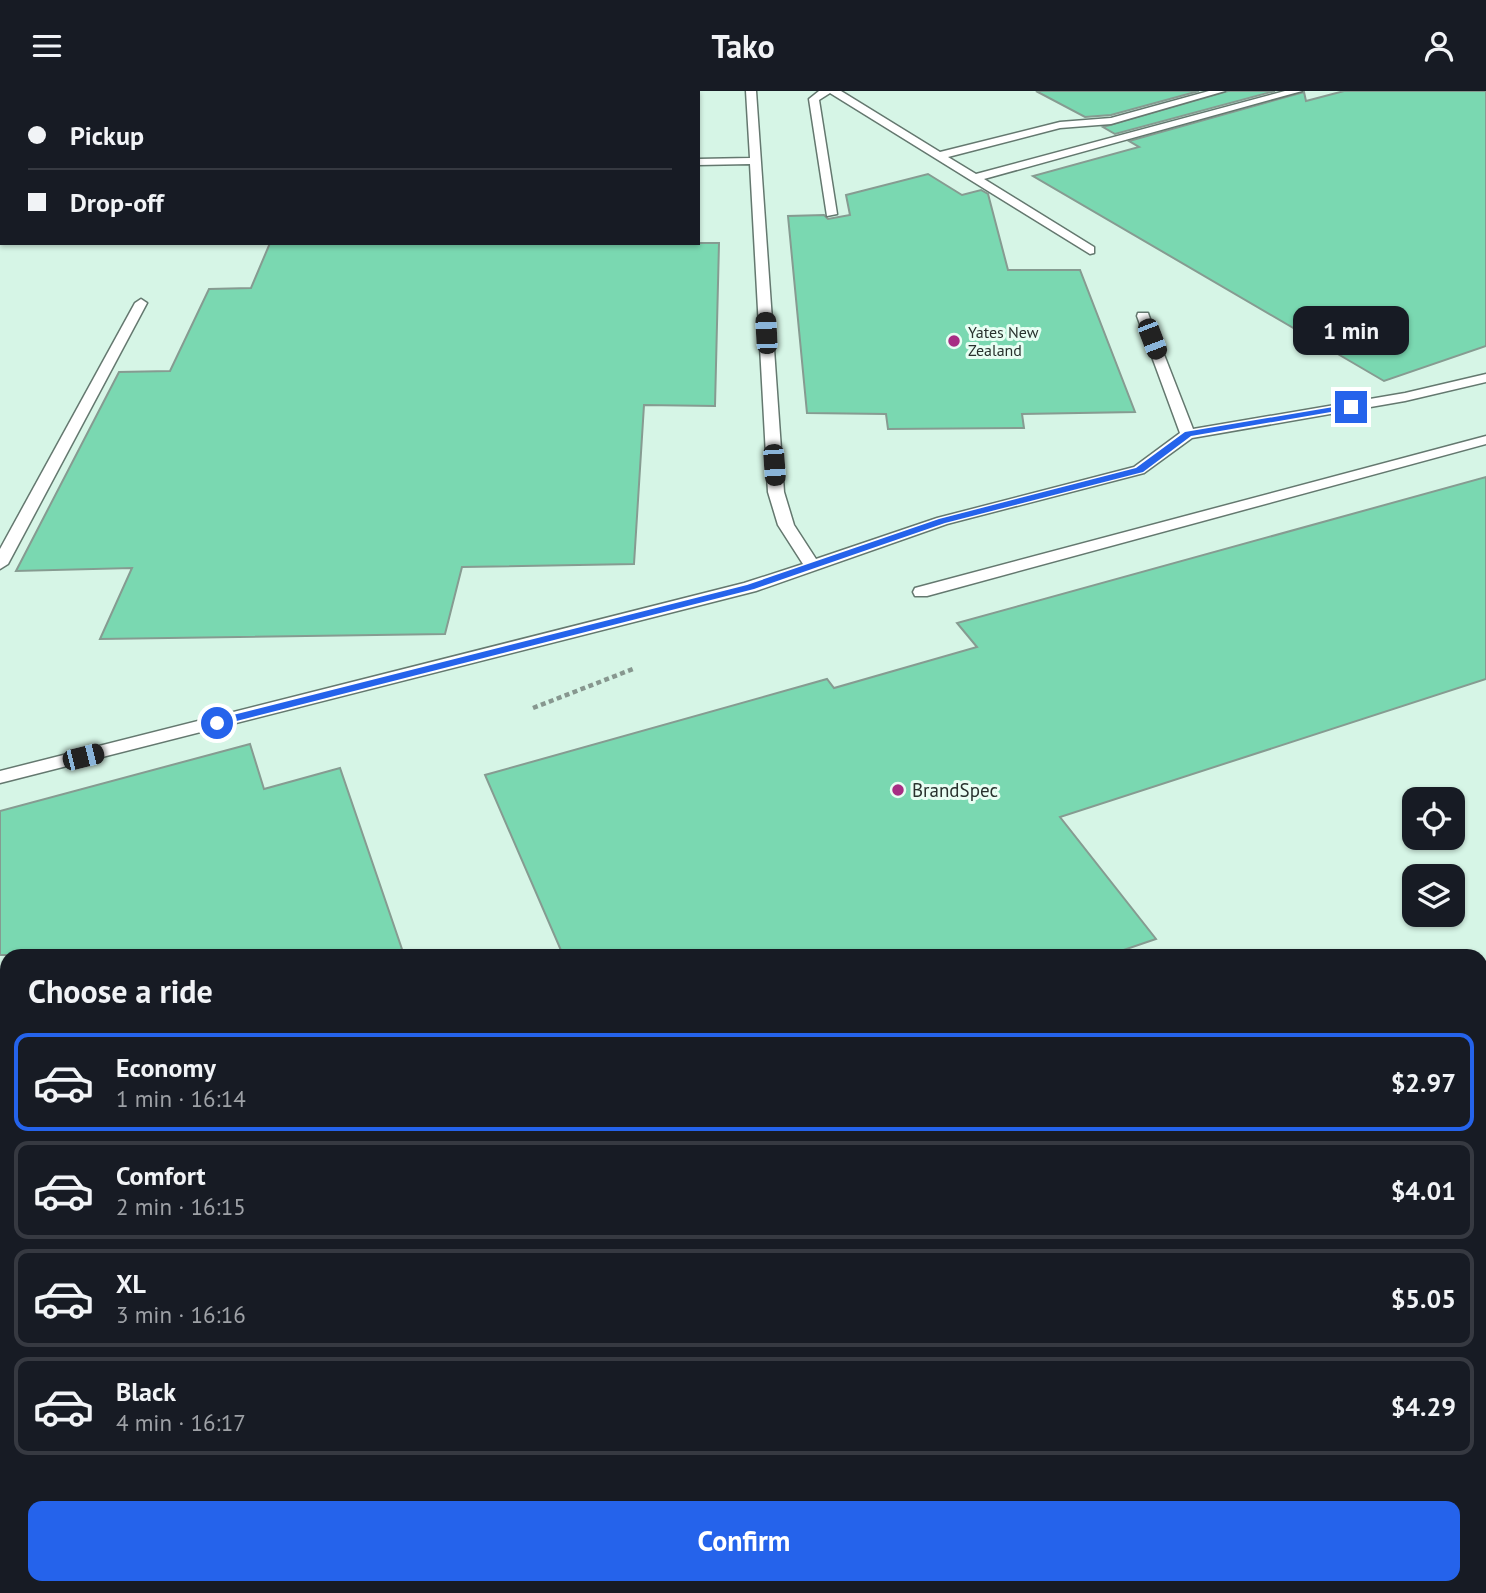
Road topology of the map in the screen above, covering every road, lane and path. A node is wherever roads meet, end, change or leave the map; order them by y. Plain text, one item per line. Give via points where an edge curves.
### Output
1 (751, 91) edge
2 (826, 91) edge
3 (834, 91) edge
4 (1220, 91) edge
5 (1297, 91) edge
6 (939, 156) junction
7 (755, 161) junction
8 (700, 162) edge
9 (975, 178) junction
10 (831, 214) dead end
11 (1090, 250) dead end
12 (141, 303) dead end
13 (1143, 316) dead end
14 (1486, 378) edge
15 (1188, 434) junction
16 (1486, 440) edge
17 (0, 564) edge
18 (812, 566) junction
19 (921, 592) dead end
20 (633, 669) dead end
21 (533, 708) dead end
22 (0, 777) edge

1 - 7 lane
2 - 10 lane via 814,99
3 - 6 lane
4 - 6 lane via 1111,121 1060,125
5 - 9 lane
6 - 9 lane
7 - 8 lane
7 - 18 lane via 776,492 786,525
9 - 11 lane
12 - 17 lane
13 - 15 lane
14 - 15 lane via 1405,397
15 - 18 lane via 1139,470 942,521
16 - 19 lane
18 - 22 lane via 750,587
20 - 21 path

